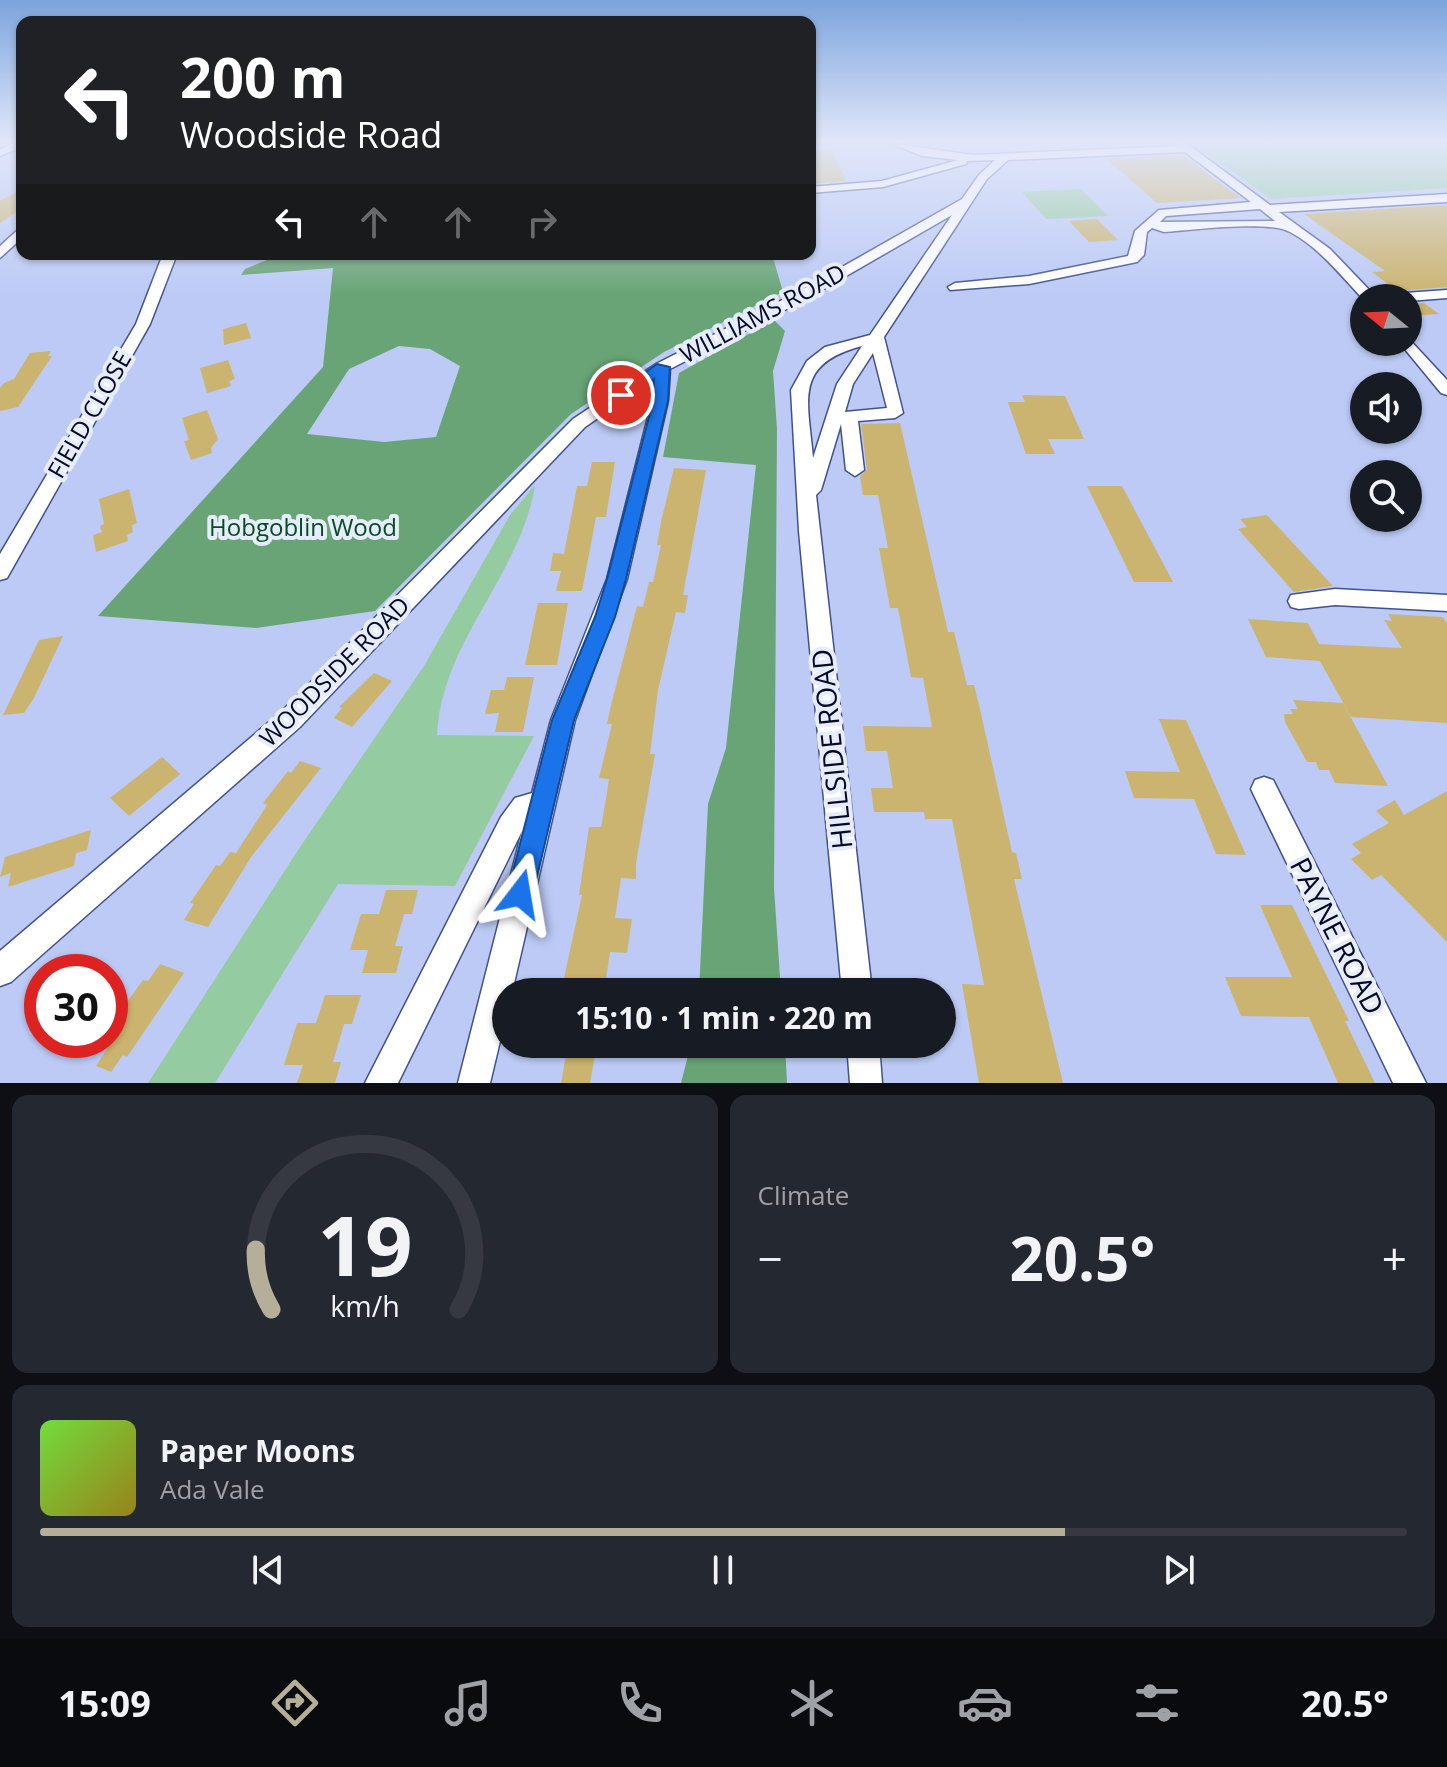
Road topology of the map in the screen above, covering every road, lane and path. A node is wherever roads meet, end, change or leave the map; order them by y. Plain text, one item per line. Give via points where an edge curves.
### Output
1 (971, 194) edge
2 (1243, 194) edge
3 (1447, 198) edge
4 (965, 202) junction
5 (1266, 212) junction
6 (1151, 223) junction
7 (16, 237) edge
8 (0, 254) edge
9 (168, 260) edge
10 (1356, 284) edge
11 (955, 287) dead end
12 (1447, 294) edge
13 (1422, 296) edge
14 (1426, 296) junction
15 (1447, 310) edge
16 (877, 338) junction
17 (1419, 356) edge
18 (662, 367) junction
19 (865, 374) dead end
20 (1447, 390) edge
21 (849, 416) junction
22 (855, 470) dead end
23 (807, 506) junction
24 (0, 572) edge
25 (1299, 601) dead end
26 (1447, 603) edge
27 (1264, 789) dead end
28 (542, 803) junction
29 (4, 960) edge
30 (856, 978) edge
31 (864, 1058) edge
32 (381, 1083) edge
33 (474, 1083) edge
34 (866, 1083) edge
35 (1410, 1083) edge

1 - 4 street, HILLSIDE ROAD
2 - 5 street
3 - 5 street
4 - 16 street, HILLSIDE ROAD
4 - 18 street, WILLIAMS ROAD via 803,295
5 - 6 street via 1164,228
5 - 6 street via 1245,206 1163,213
5 - 10 street via 1325,252
6 - 11 street via 1141,231 1132,259 1029,280
7 - 8 street
9 - 24 street, FIELD CLOSE via 143,324
12 - 14 street
13 - 14 street
14 - 15 street
16 - 21 street via 895,413
16 - 23 street, HILLSIDE ROAD via 836,405
16 - 23 street, HILLSIDE ROAD via 830,350 813,364 799,390
17 - 20 street
18 - 28 street, WILLIAMS ROAD via 660,401 617,579 563,720
18 - 29 street, WOODSIDE ROAD via 579,423 291,719
19 - 21 street
21 - 22 street
23 - 30 street, HILLSIDE ROAD
25 - 26 street via 1335,597
27 - 35 street, PAYNE ROAD
28 - 32 street via 524,807 510,826
28 - 33 street, WILLIAMS ROAD
31 - 34 street

